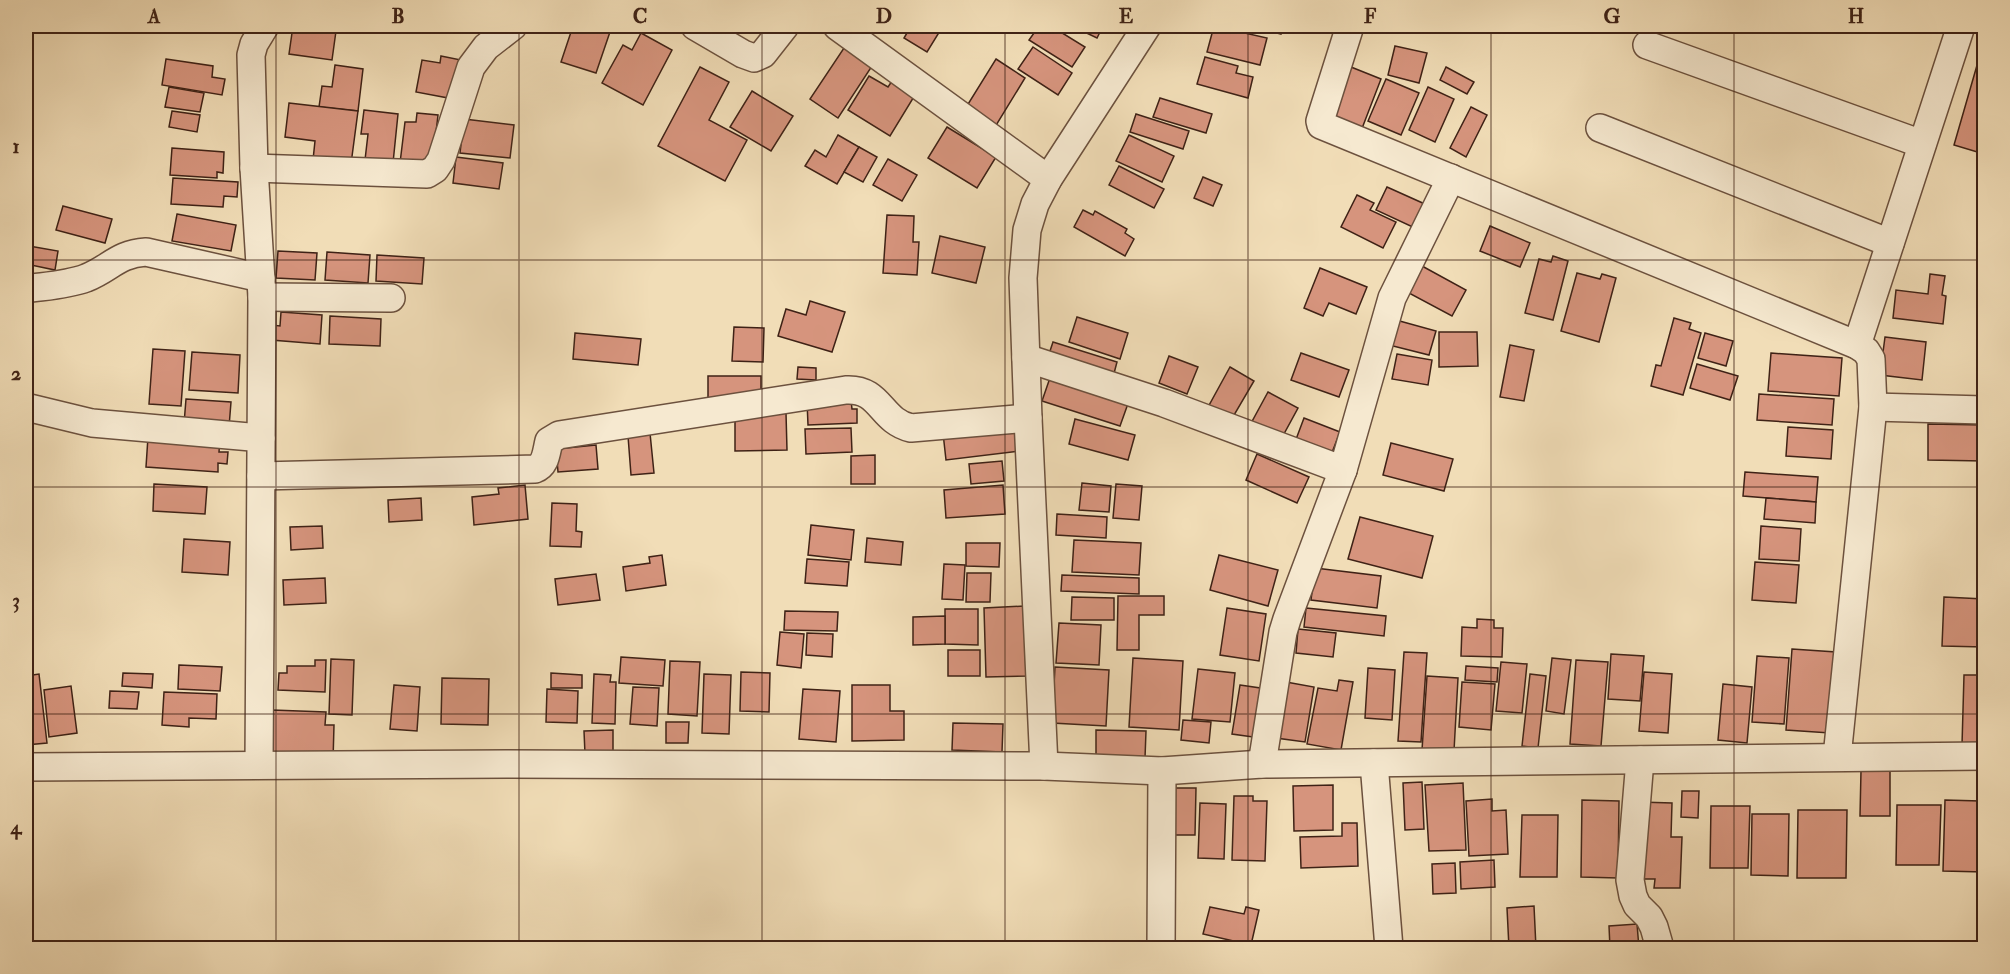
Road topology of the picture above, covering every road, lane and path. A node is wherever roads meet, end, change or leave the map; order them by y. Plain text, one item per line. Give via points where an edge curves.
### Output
1 (265, 26) edge
2 (513, 26) edge
3 (695, 26) edge
4 (785, 26) edge
5 (837, 26) edge
6 (1147, 26) edge
7 (1350, 26) edge
8 (1961, 26) edge
9 (1647, 45) dead end
10 (1600, 128) dead end
11 (1922, 144) junction
12 (254, 168) junction
13 (1451, 178) junction
14 (1048, 179) junction
15 (1890, 243) junction
16 (261, 288) junction
17 (26, 289) edge
18 (391, 298) dead end
19 (1857, 345) junction
20 (1026, 357) junction
21 (26, 407) edge
22 (1874, 407) junction
23 (1984, 410) edge
24 (1028, 418) junction
25 (261, 438) junction
26 (1343, 470) junction
27 (261, 476) junction
28 (1984, 756) edge
29 (1837, 757) junction
30 (1640, 760) junction
31 (1374, 763) junction
32 (1262, 764) junction
33 (259, 765) junction
34 (1044, 766) junction
35 (26, 767) edge
36 (1162, 771) junction
37 (1161, 948) edge
38 (1389, 948) edge
39 (1660, 948) edge

1 - 12 street via 251,56
2 - 12 street via 486,47 471,67 441,160 427,174
3 - 4 street via 754,58 763,54
5 - 14 street
6 - 14 street
7 - 13 street via 1320,124
8 - 11 street
9 - 11 street
10 - 15 street
11 - 15 street
12 - 16 street
13 - 19 street
13 - 26 street via 1392,298
14 - 20 street via 1027,230 1023,278
15 - 19 street
16 - 17 street via 146,252 120,257 84,279
16 - 18 street
16 - 25 street
19 - 22 street via 1871,359
20 - 24 street
20 - 26 street via 1164,403
21 - 25 street via 92,423
22 - 23 street
22 - 29 street
24 - 27 street via 911,428 900,426 868,392 858,389 559,435 549,441 544,462 535,469
24 - 34 street
25 - 27 street
26 - 32 street via 1283,632
27 - 33 street
28 - 29 street
29 - 30 street
30 - 31 street
30 - 39 street via 1630,880 1633,896 1649,917
31 - 32 street
31 - 38 street
32 - 36 street
33 - 34 street
33 - 35 street
34 - 36 street
36 - 37 street

